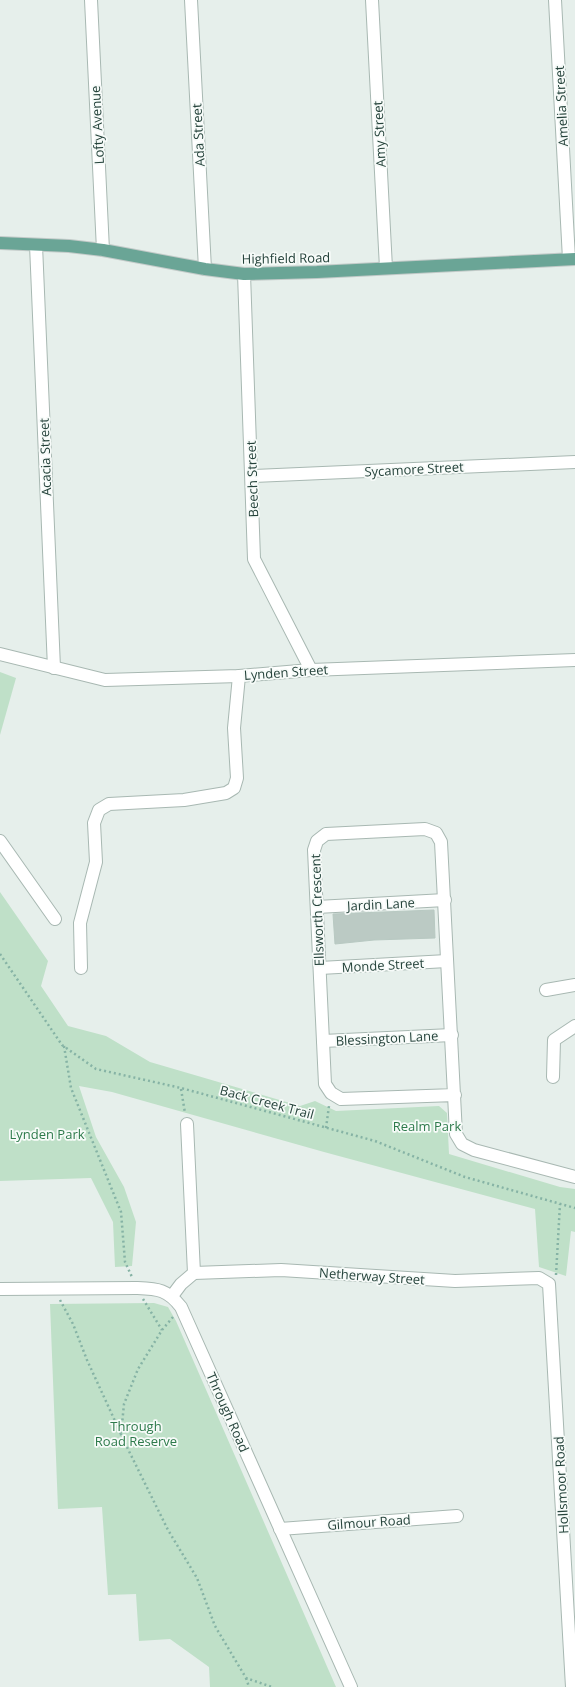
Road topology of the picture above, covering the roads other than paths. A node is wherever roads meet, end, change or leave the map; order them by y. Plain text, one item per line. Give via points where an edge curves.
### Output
1 (92, 0) edge
2 (191, 0) edge
3 (372, 0) edge
4 (555, 0) edge
5 (0, 243) edge
6 (36, 245) junction
7 (103, 250) junction
8 (572, 259) edge
9 (386, 268) junction
10 (205, 269) junction
11 (244, 274) junction
12 (575, 462) edge
13 (252, 476) junction
14 (0, 654) edge
15 (575, 660) edge
16 (54, 668) junction
17 (311, 670) junction
18 (239, 676) junction
19 (0, 840) edge
20 (444, 900) junction
21 (317, 907) junction
22 (55, 919) dead end
23 (447, 961) junction
24 (81, 968) dead end
25 (320, 968) junction
26 (575, 985) edge
27 (546, 990) dead end
28 (575, 1026) edge
29 (452, 1035) junction
30 (323, 1041) junction
31 (553, 1077) dead end
32 (455, 1094) junction
33 (187, 1124) road end
34 (575, 1177) edge
35 (194, 1273) junction
36 (550, 1288) joint
37 (0, 1289) edge
38 (172, 1296) junction
39 (457, 1516) dead end
40 (280, 1529) junction
41 (351, 1687) edge
42 (572, 1687) edge

1 - 7 street, Lofty Avenue
2 - 10 street, Ada Street
3 - 9 street, Amy Street
4 - 8 street, Amelia Street
5 - 6 main road, Highfield Road
6 - 7 main road, Highfield Road
6 - 16 street, Acacia Street
7 - 10 main road, Highfield Road
8 - 9 main road, Highfield Road
9 - 11 main road, Highfield Road
10 - 11 main road, Highfield Road
11 - 13 street, Beech Street
12 - 13 street, Sycamore Street
13 - 17 street, Beech Street via 254,559
14 - 16 street, Lynden Street
15 - 17 street, Lynden Street
16 - 18 street, Lynden Street via 105,680
17 - 18 street, Lynden Street
18 - 24 street via 234,728 237,778 234,788 226,793 184,800 109,804 99,810 94,823 96,862 80,922
19 - 22 street
20 - 21 street, Jardin Lane
20 - 21 street, Ellsworth Crescent via 441,842 436,833 425,829 326,834 317,841 314,850
20 - 23 street, Ellsworth Crescent
21 - 25 street, Ellsworth Crescent
23 - 25 street, Monde Street
23 - 29 street, Ellsworth Crescent
25 - 30 street, Ellsworth Crescent
26 - 27 street
28 - 31 street via 554,1040
29 - 30 street, Blessington Lane
29 - 32 street, Ellsworth Crescent
30 - 32 street, Ellsworth Crescent via 325,1084 331,1093 341,1099
32 - 34 street, Ellsworth Crescent via 456,1134 462,1144 474,1150
33 - 35 street
35 - 36 street, Netherway Street via 281,1270 455,1281 539,1278
35 - 38 street
36 - 42 street, Hollsmoor Road
37 - 38 street, Through Road via 136,1288 157,1289
38 - 40 street, Through Road via 181,1307
39 - 40 street, Gilmour Road
40 - 41 street, Through Road

